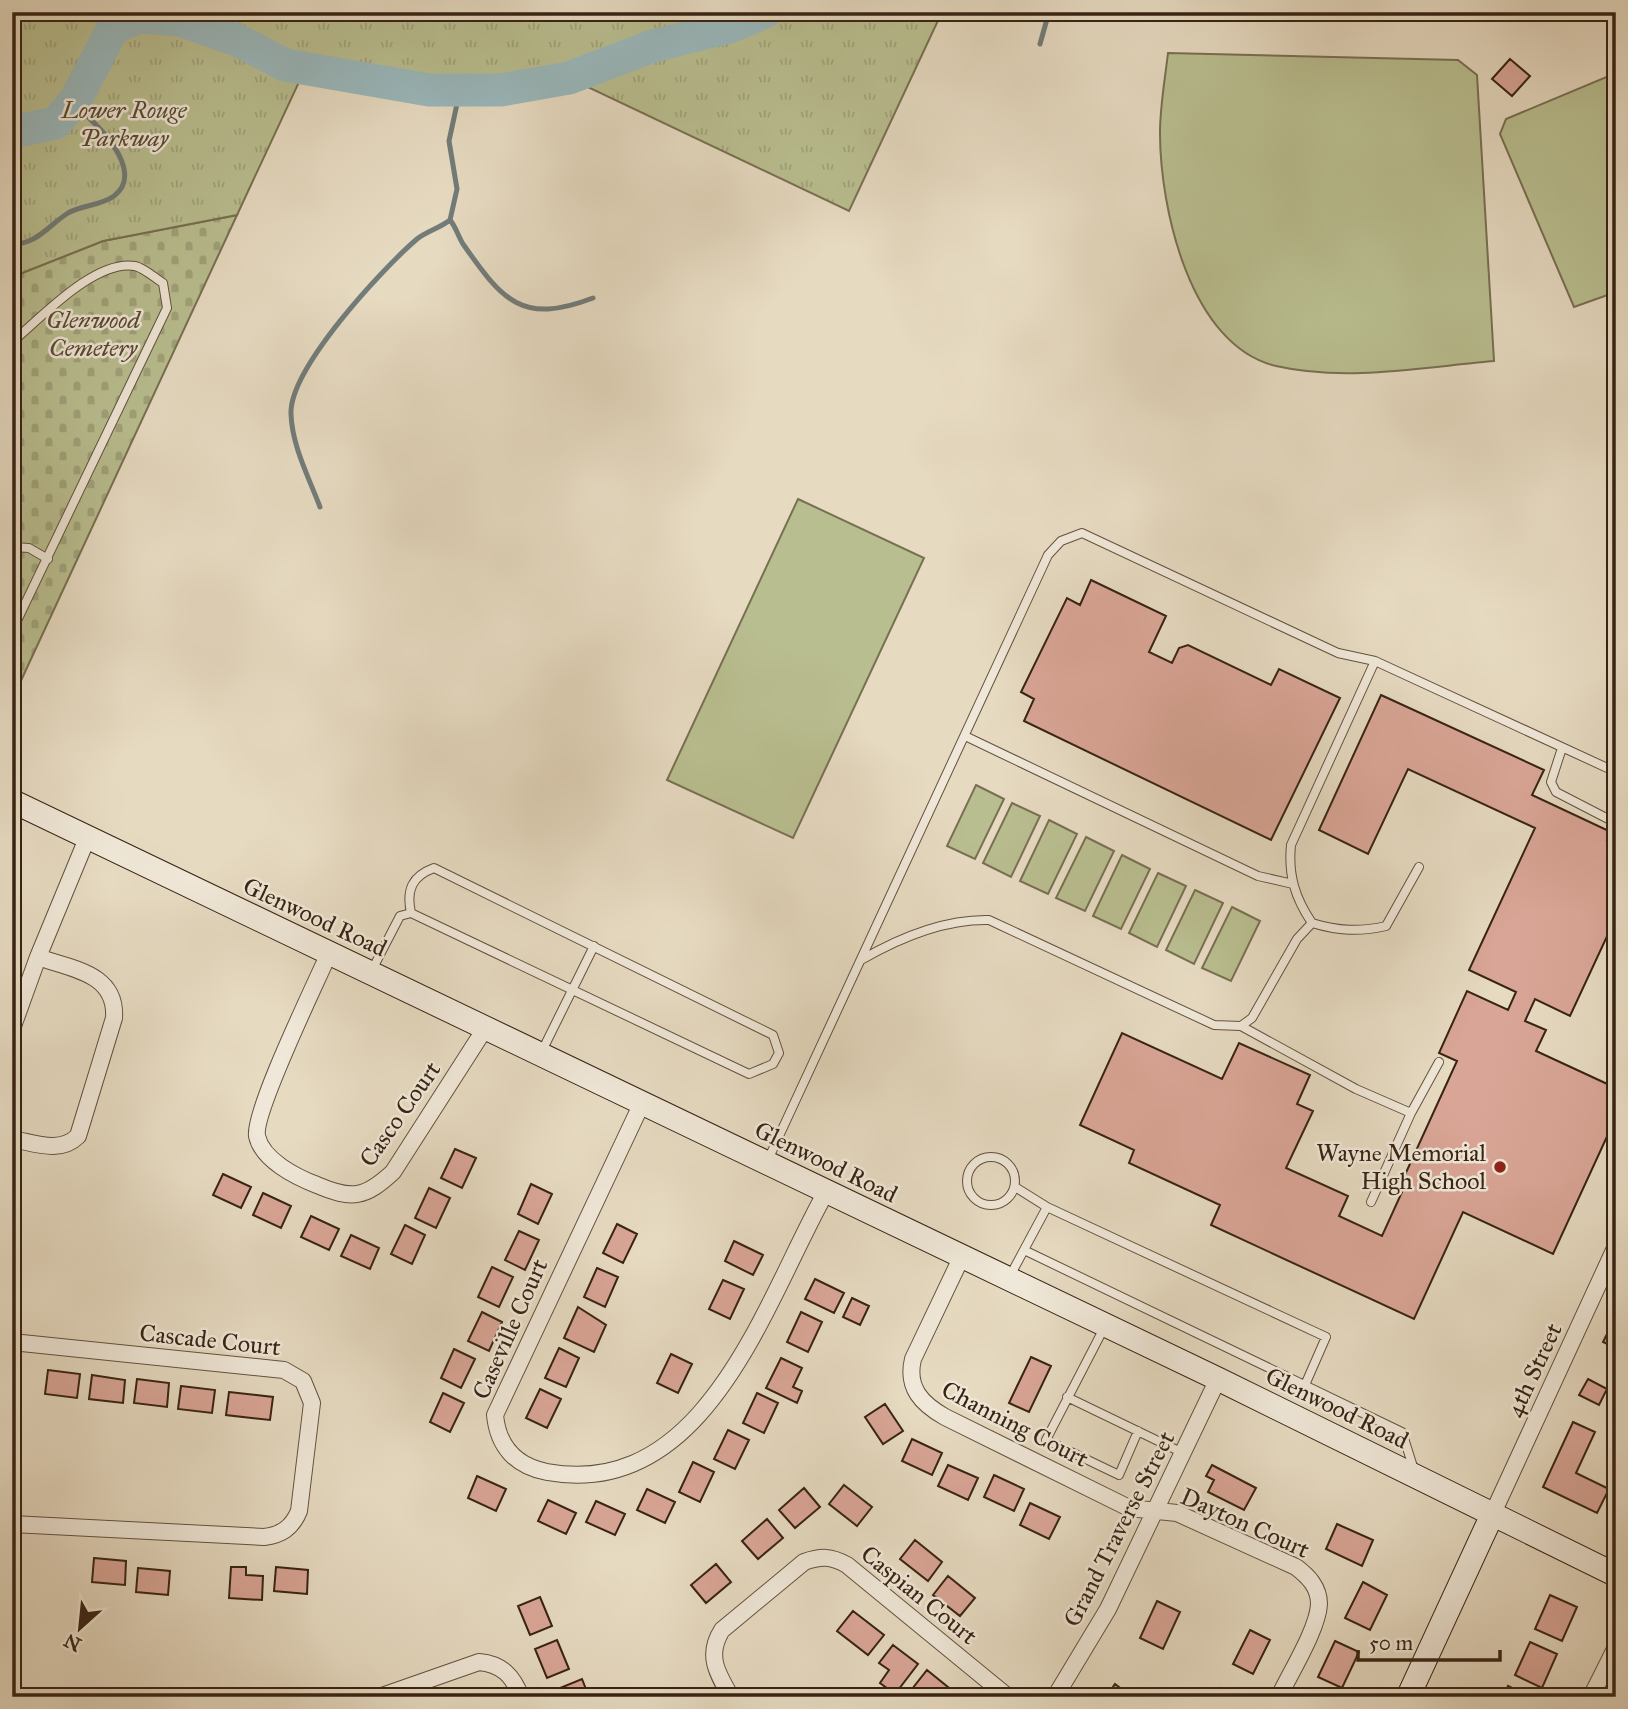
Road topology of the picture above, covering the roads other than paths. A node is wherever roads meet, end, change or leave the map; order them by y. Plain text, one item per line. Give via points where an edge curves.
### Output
1 (12, 342) edge
2 (12, 547) edge
3 (48, 559) junction
4 (12, 565) edge
5 (14, 628) edge
6 (1376, 661) junction
7 (965, 736) junction
8 (1562, 748) junction
9 (1616, 772) edge
10 (12, 801) edge
11 (1616, 823) edge
12 (88, 836) junction
13 (1419, 867) dead end
14 (1293, 884) junction
15 (411, 913) junction
16 (1312, 923) junction
17 (594, 946) junction
18 (329, 953) junction
19 (38, 957) junction
20 (860, 961) junction
21 (370, 972) junction
22 (572, 989) junction
23 (1241, 1026) junction
24 (486, 1027) junction
25 (12, 1029) edge
26 (541, 1054) junction
27 (1439, 1062) dead end
28 (642, 1103) junction
29 (1411, 1113) junction
30 (12, 1139) edge
31 (766, 1163) junction
32 (1015, 1187) junction
33 (826, 1192) junction
34 (1371, 1202) dead end
35 (1047, 1207) junction
36 (1616, 1246) edge
37 (1024, 1250) junction
38 (962, 1256) junction
39 (1612, 1265) edge
40 (1009, 1279) junction
41 (1105, 1325) junction
42 (12, 1342) edge
43 (1218, 1379) junction
44 (1305, 1385) junction
45 (1067, 1397) junction
46 (1138, 1432) junction
47 (1184, 1453) junction
48 (1415, 1476) junction
49 (1157, 1509) junction
50 (1493, 1513) junction
51 (12, 1524) edge
52 (1616, 1574) edge
53 (1616, 1647) edge
54 (379, 1697) edge
55 (521, 1697) edge
56 (731, 1697) edge
57 (1008, 1697) edge
58 (1055, 1697) edge
59 (1279, 1697) edge
60 (1408, 1697) edge
61 (1591, 1697) edge

1 - 3 lane via 107,268 136,266 163,283 167,308
2 - 3 lane via 29,548
3 - 5 lane
4 - 5 lane
6 - 7 lane via 1338,653 1082,533 1061,541 1048,555
6 - 8 lane
6 - 14 lane via 1290,845
7 - 14 lane via 1258,876
7 - 20 lane
8 - 9 lane
8 - 11 lane via 1551,782 1556,792
10 - 12 street, Glenwood Road
12 - 18 street, Glenwood Road
12 - 19 street
13 - 16 lane via 1386,926 1334,930
14 - 16 lane
15 - 17 lane via 410,887 419,873 434,868
15 - 21 lane via 400,916
15 - 22 lane
16 - 23 lane via 1297,939 1252,1018
17 - 22 lane
17 - 22 lane via 773,1035 779,1053 773,1064 749,1074
18 - 21 street, Glenwood Road
18 - 24 street, Casco Court via 266,1098 257,1134 263,1150 279,1164 316,1185 359,1195 393,1172
19 - 25 street
19 - 30 street via 102,981 113,999 114,1018 78,1136 57,1147
20 - 23 lane via 922,932 967,920 989,920 1214,1025
20 - 31 lane
21 - 24 street, Glenwood Road
22 - 26 lane
23 - 29 lane via 1356,1089
24 - 26 street, Glenwood Road
26 - 28 street, Glenwood Road
27 - 29 lane
28 - 31 street, Glenwood Road
28 - 33 street, Caseville Court via 495,1415 501,1443 532,1468 568,1475 608,1471 635,1462 675,1438 709,1404 746,1352
29 - 34 lane
31 - 33 street, Glenwood Road
32 - 32 lane via 1006,1200 984,1204 968,1189 968,1174 978,1161 1002,1159 1013,1171
32 - 35 lane
33 - 38 street, Glenwood Road
35 - 37 lane
35 - 44 lane via 1326,1337
36 - 39 street, 4th Street
37 - 40 lane
37 - 44 lane
38 - 40 street, Glenwood Road
38 - 49 street, Channing Court via 913,1359 911,1378 919,1398 945,1417 1129,1508
39 - 50 street, 4th Street
40 - 41 street, Glenwood Road
41 - 43 street, Glenwood Road
41 - 45 lane
42 - 51 street, Cascade Court via 284,1370 303,1381 312,1403 299,1511 291,1526 276,1535
43 - 47 street, Grand Traverse Street
43 - 48 street, Glenwood Road
44 - 48 lane via 1402,1432
45 - 46 lane
45 - 46 lane via 1046,1440 1119,1475
46 - 47 lane
47 - 49 street, Grand Traverse Street
48 - 50 street, Glenwood Road
49 - 58 street, Grand Traverse Street via 1108,1609
49 - 59 street, Dayton Court via 1177,1513 1309,1577 1319,1604 1316,1618
50 - 52 street, Glenwood Road
50 - 60 street
53 - 61 street
54 - 55 street via 479,1662 508,1673
56 - 57 street, Caspian Court via 713,1659 716,1639 804,1562 818,1557 847,1564

